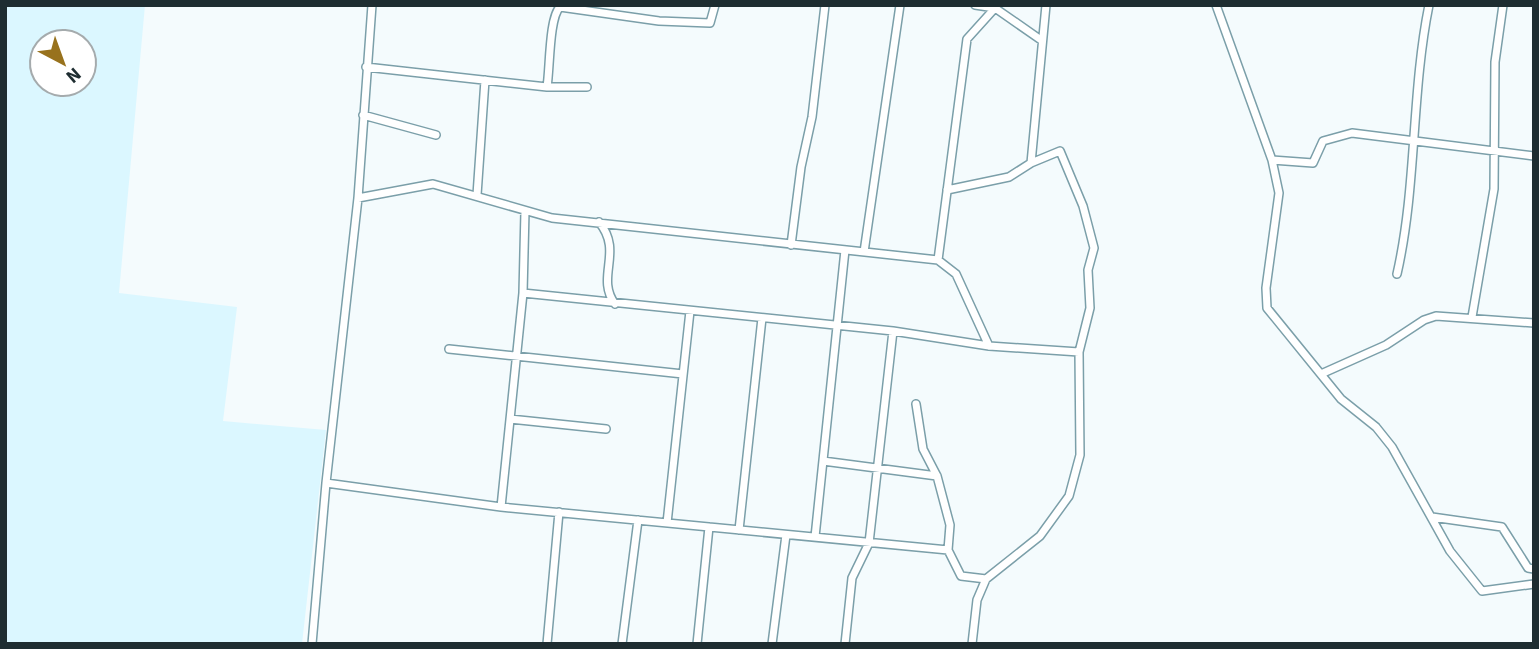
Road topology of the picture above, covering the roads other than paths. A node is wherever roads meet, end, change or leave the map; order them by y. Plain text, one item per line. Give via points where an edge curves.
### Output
1 (372, 5) edge
2 (715, 5) edge
3 (825, 5) edge
4 (900, 5) edge
5 (975, 5) edge
6 (1046, 5) edge
7 (1216, 5) edge
8 (1429, 5) edge
9 (1503, 5) edge
10 (995, 8) junction
11 (1041, 40) junction
12 (366, 67) junction
13 (485, 80) junction
14 (547, 87) junction
15 (587, 87) dead end
16 (363, 115) junction
17 (436, 135) dead end
18 (1416, 141) junction
19 (1495, 153) junction
20 (1534, 156) edge
21 (1272, 160) junction
22 (1031, 163) junction
23 (947, 190) junction
24 (477, 195) junction
25 (358, 198) junction
26 (525, 211) junction
27 (598, 222) junction
28 (791, 245) junction
29 (845, 250) junction
30 (864, 252) junction
31 (938, 260) junction
32 (1397, 274) dead end
33 (523, 293) junction
34 (615, 304) junction
35 (690, 311) junction
36 (1472, 317) junction
37 (762, 318) junction
38 (1534, 323) edge
39 (837, 326) junction
40 (893, 331) junction
41 (989, 346) junction
42 (449, 349) dead end
43 (1079, 352) junction
44 (516, 356) junction
45 (683, 374) junction
46 (1321, 374) junction
47 (916, 404) dead end
48 (510, 419) junction
49 (606, 429) dead end
50 (823, 461) junction
51 (878, 468) junction
52 (937, 476) junction
53 (326, 483) junction
54 (500, 507) junction
55 (559, 512) junction
56 (1432, 517) junction
57 (638, 520) junction
58 (667, 523) junction
59 (709, 527) junction
60 (739, 530) junction
61 (786, 535) junction
62 (815, 537) junction
63 (869, 543) junction
64 (948, 551) junction
65 (1534, 569) edge
66 (986, 579) junction
67 (1534, 584) edge
68 (313, 644) edge
69 (547, 644) edge
70 (622, 644) edge
71 (697, 644) edge
72 (772, 644) edge
73 (845, 644) edge
74 (972, 644) edge

1 - 12 street
2 - 14 street via 710,23 560,7 553,20
3 - 28 street
4 - 30 street
5 - 10 street
6 - 11 street
7 - 21 street
8 - 18 street via 1419,54
9 - 19 street via 1495,62
10 - 11 street
10 - 23 street via 967,39
11 - 22 street
12 - 13 street
12 - 16 street
13 - 14 street
13 - 24 street
14 - 15 street
16 - 17 street
16 - 25 street
18 - 19 street
18 - 21 street via 1352,133 1322,141 1313,163
18 - 32 street
19 - 20 street
19 - 36 street via 1494,189
21 - 46 street via 1279,193 1267,308
22 - 23 street via 1009,177
22 - 43 street via 1060,150 1094,248 1088,270 1090,308
23 - 31 street
24 - 25 street via 433,184
24 - 26 street
25 - 53 street
26 - 27 street
26 - 33 street
27 - 28 street
27 - 34 street via 611,244 607,287
28 - 29 street
29 - 30 street
29 - 39 street
30 - 31 street
31 - 41 street via 956,274
33 - 34 street
33 - 44 street
34 - 35 street
35 - 37 street
35 - 45 street
36 - 38 street
36 - 46 street via 1424,320 1386,345
37 - 39 street
37 - 60 street
39 - 40 street
39 - 50 street
40 - 41 street
40 - 51 street
41 - 43 street
42 - 44 street
43 - 66 street via 1080,455 1069,496 1040,536
44 - 45 street
44 - 48 street
45 - 58 street
46 - 56 street via 1392,447
47 - 52 street via 923,449
48 - 49 street
48 - 54 street
50 - 51 street
50 - 62 street
51 - 52 street
51 - 63 street
52 - 64 street via 950,525
53 - 54 street
53 - 68 street
54 - 55 street
55 - 57 street
55 - 69 street
56 - 65 street via 1502,527 1528,568
56 - 67 street via 1450,551 1482,591
57 - 58 street
57 - 70 street
58 - 59 street
59 - 60 street
59 - 71 street
60 - 61 street
61 - 62 street
61 - 72 street
62 - 63 street
63 - 64 street
63 - 73 street via 852,578
64 - 66 street via 961,576
66 - 74 street via 977,600

